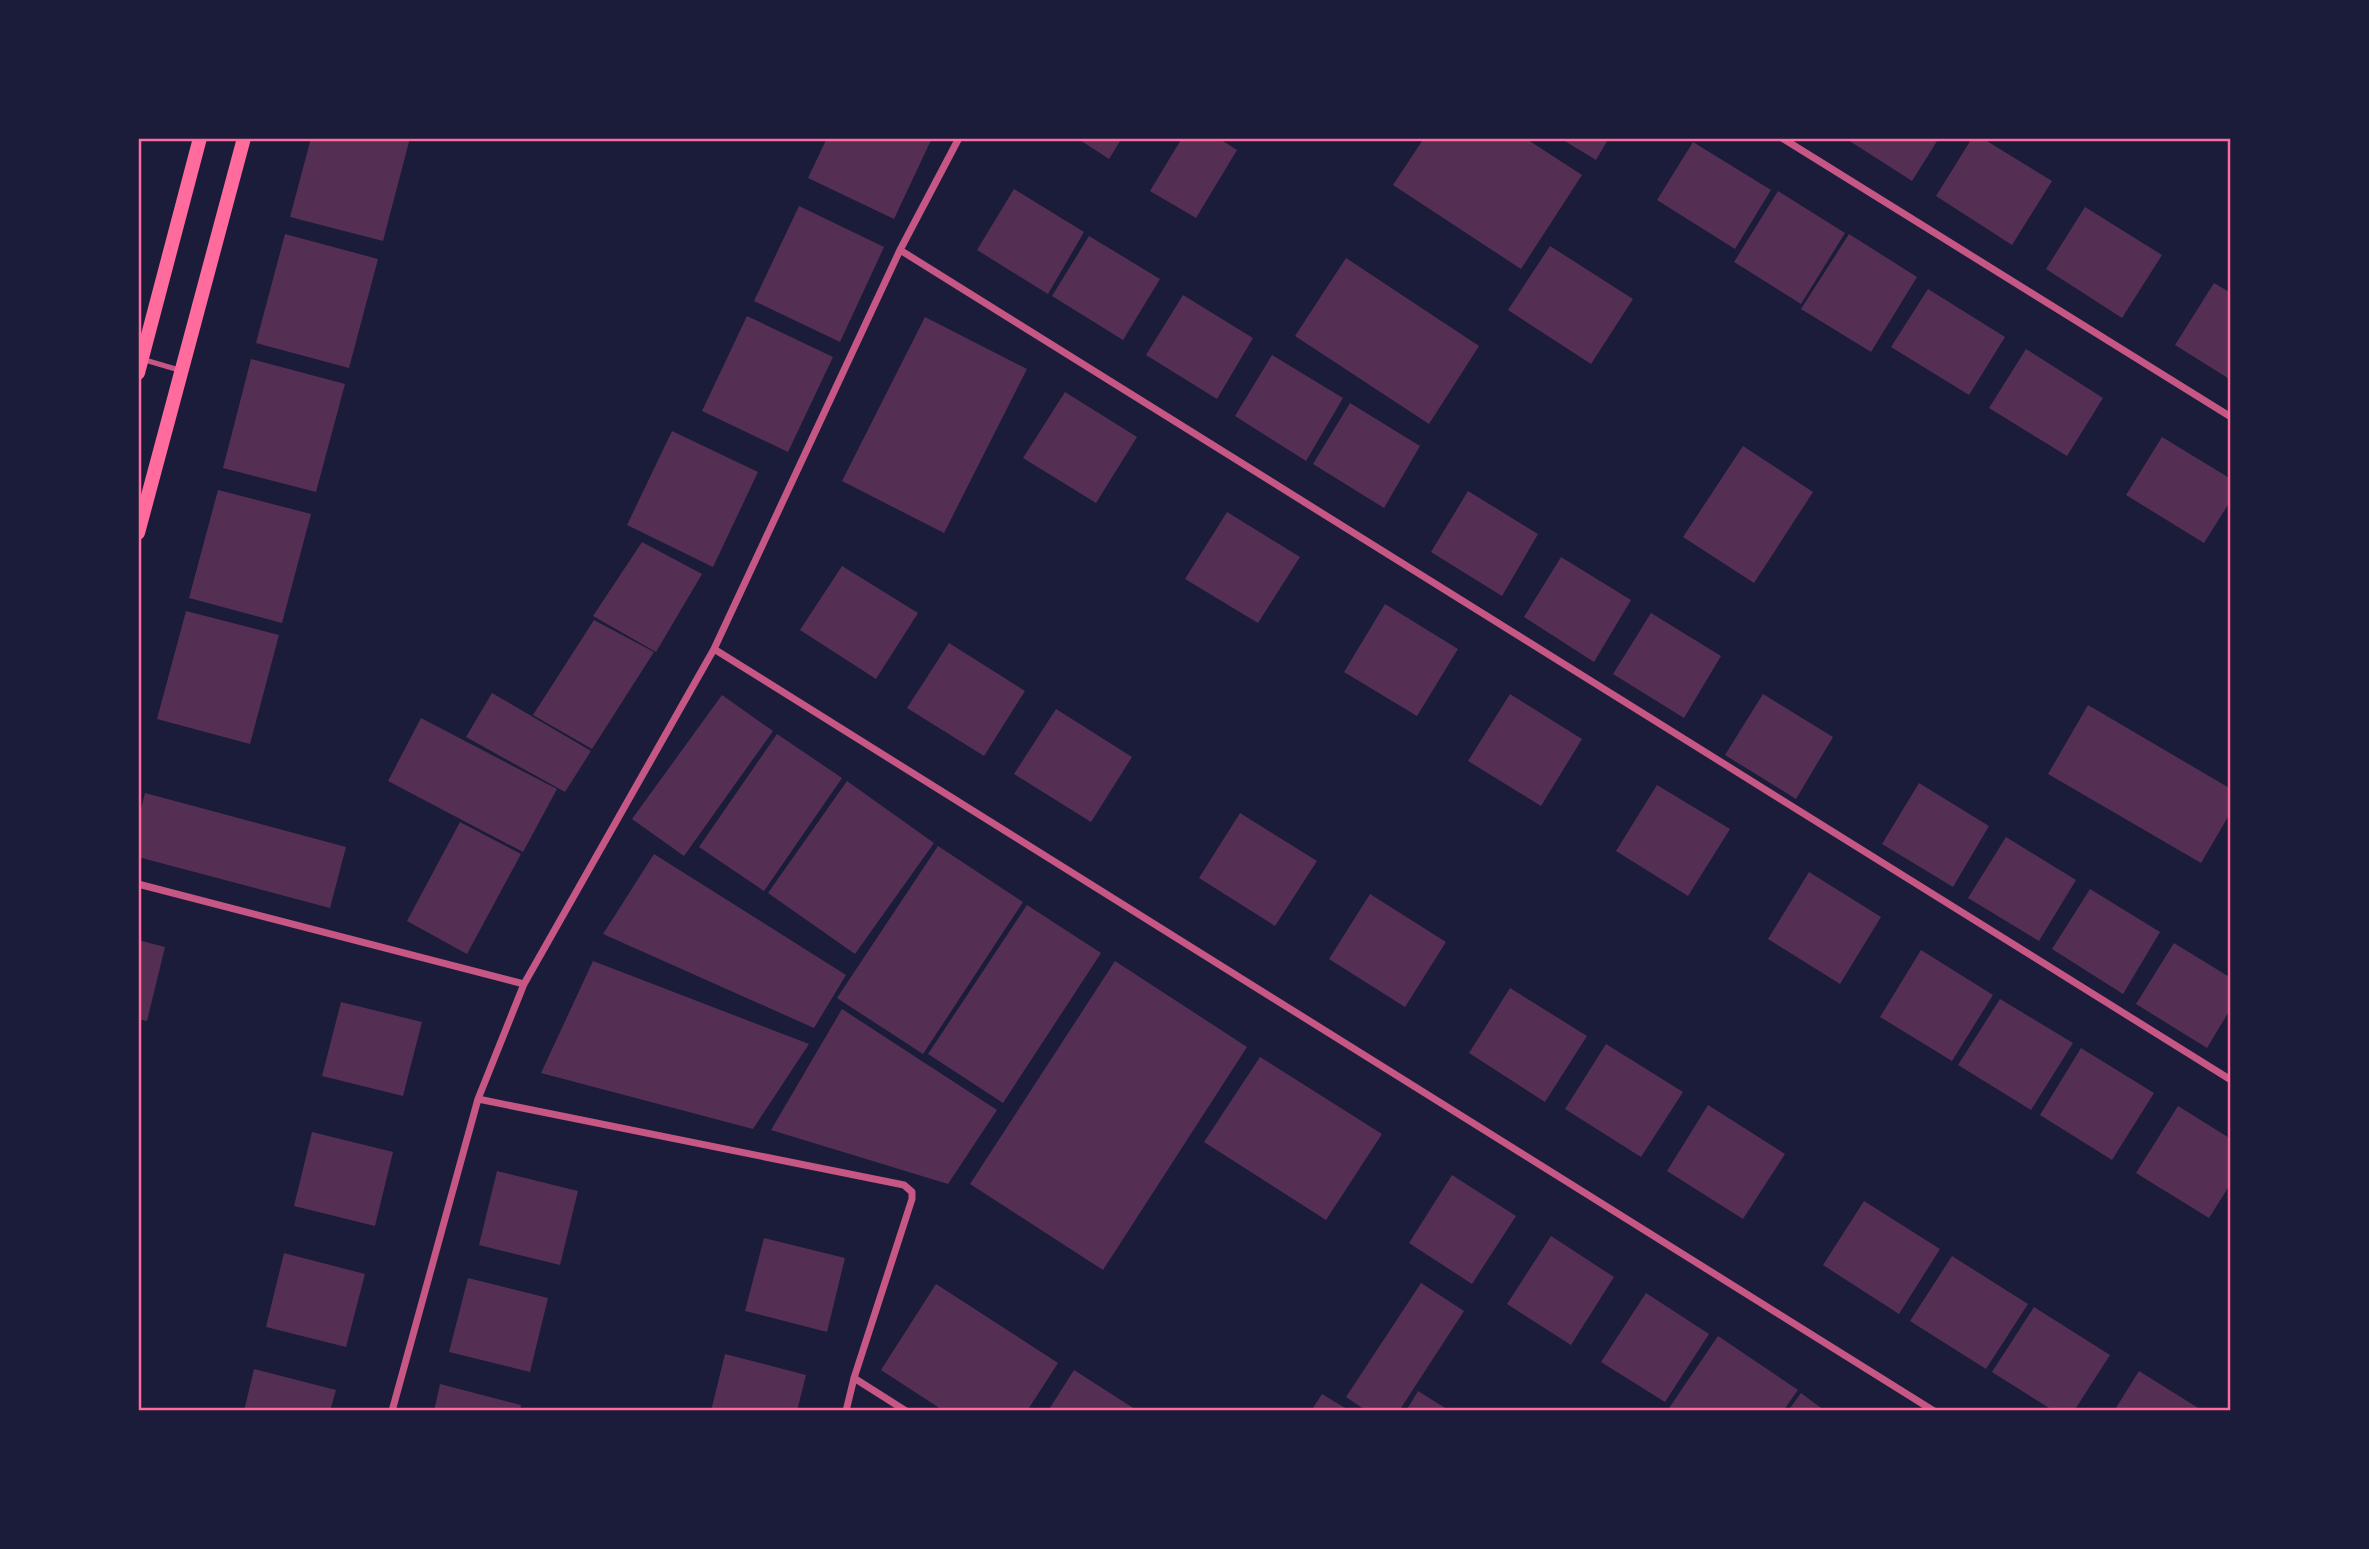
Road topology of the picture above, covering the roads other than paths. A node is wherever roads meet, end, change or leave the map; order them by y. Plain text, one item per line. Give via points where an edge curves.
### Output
1 (200, 138) edge
2 (244, 138) edge
3 (959, 138) edge
4 (1782, 138) edge
5 (900, 250) junction
6 (139, 363) edge
7 (182, 371) junction
8 (2231, 417) edge
9 (138, 533) edge
10 (714, 649) junction
11 (138, 884) edge
12 (524, 984) junction
13 (2231, 1080) edge
14 (478, 1099) junction
15 (854, 1378) junction
16 (392, 1411) edge
17 (846, 1411) edge
18 (906, 1411) edge
19 (1934, 1411) edge

1 - 6 main road
2 - 7 main road
3 - 5 street
4 - 8 street
5 - 10 street
5 - 13 street
6 - 7 lane
7 - 9 main road
10 - 12 street
10 - 19 street
11 - 12 street
12 - 14 street
14 - 15 street via 904,1185 912,1199
14 - 16 street
15 - 17 street
15 - 18 street

